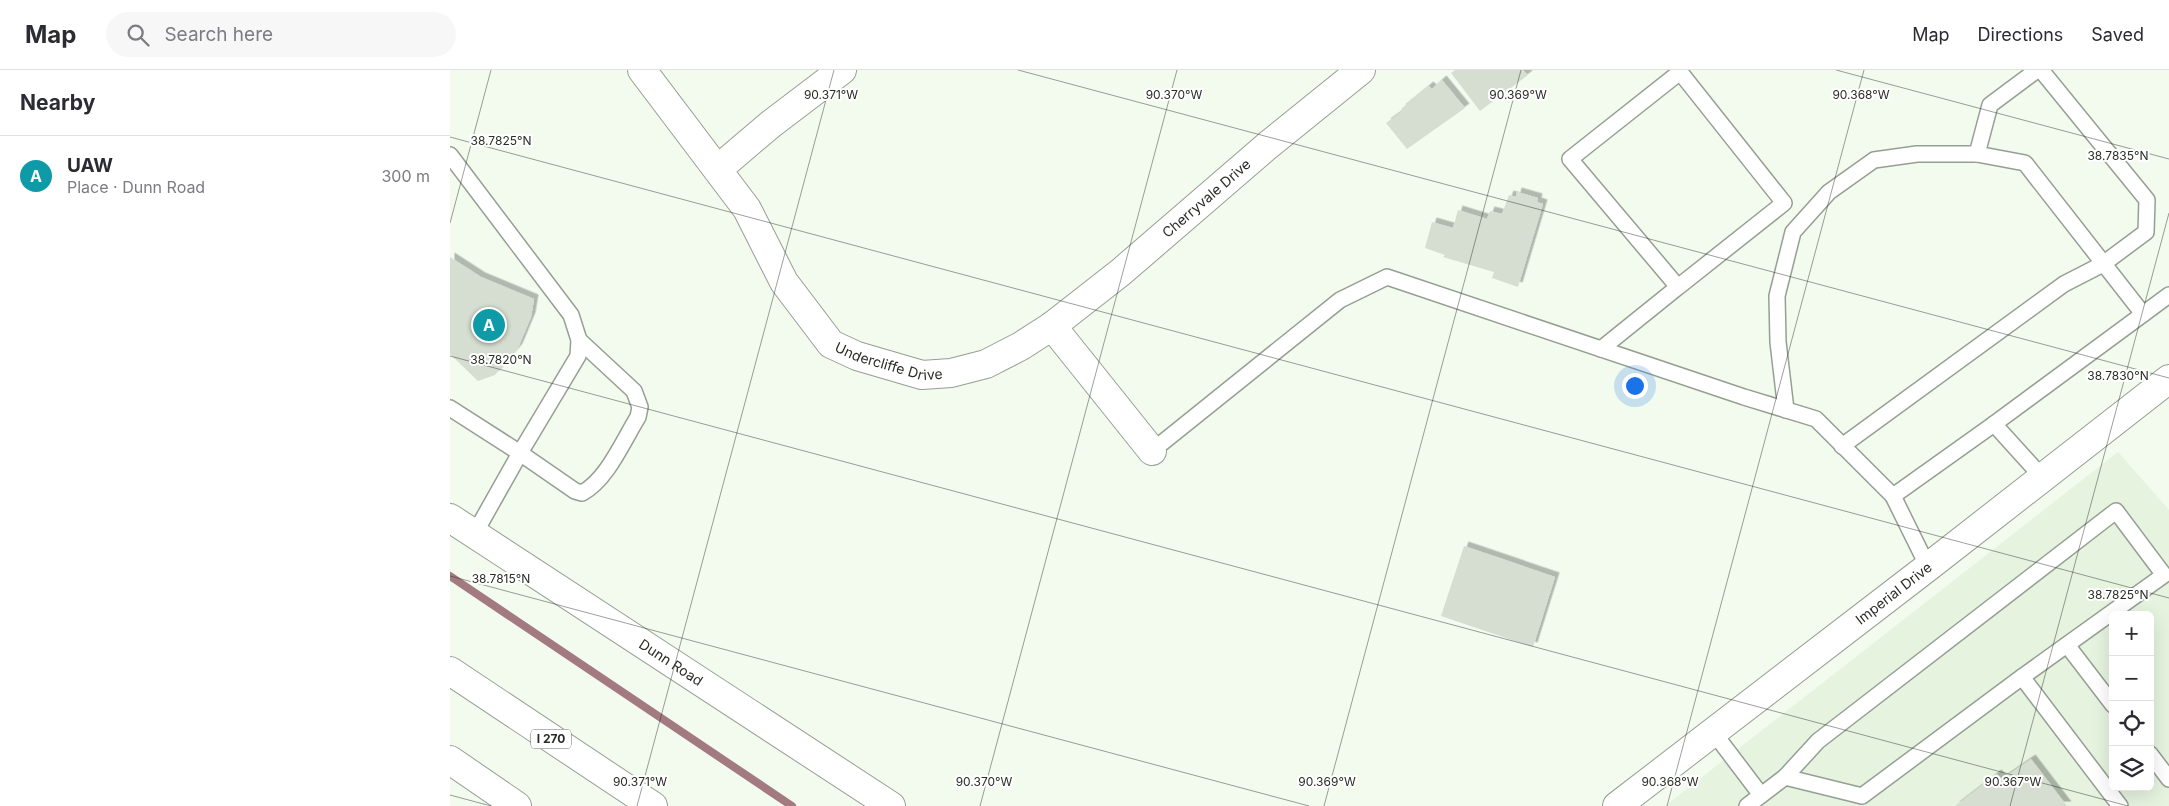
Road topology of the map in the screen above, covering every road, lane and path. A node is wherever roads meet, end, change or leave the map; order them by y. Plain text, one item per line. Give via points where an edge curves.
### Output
1 (642, 70) edge
2 (842, 70) edge
3 (1361, 70) edge
4 (2039, 70) edge
5 (1977, 154) junction
6 (450, 155) edge
7 (718, 169) junction
8 (2103, 264) junction
9 (1678, 287) junction
10 (2169, 295) edge
11 (2142, 314) junction
12 (1052, 326) junction
13 (579, 340) junction
14 (1601, 349) junction
15 (2169, 378) edge
16 (450, 408) edge
17 (1786, 410) junction
18 (1994, 424) junction
19 (1842, 446) junction
20 (1152, 451) joint
21 (520, 453) junction
22 (2042, 477) junction
23 (1893, 496) junction
24 (450, 518) edge
25 (475, 533) junction
26 (1928, 567) junction
27 (2167, 575) edge
28 (2068, 645) junction
29 (450, 671) edge
30 (2022, 677) junction
31 (2110, 701) edge
32 (1714, 733) junction
33 (2154, 759) edge
34 (450, 760) edge
35 (1785, 777) junction
36 (2169, 779) edge
37 (1761, 795) junction
38 (517, 806) edge
39 (653, 806) edge
40 (891, 806) edge
41 (1617, 806) edge
42 (1746, 806) edge
43 (2120, 806) edge

1 - 7 main road, Undercliffe Drive
2 - 7 main road via 770,124
3 - 12 main road, Cherryvale Drive
4 - 5 lane via 1990,106
4 - 8 lane via 2146,200 2146,232
5 - 8 lane via 2024,163
5 - 17 lane via 1917,154 1874,160 1829,192 1793,232 1777,296 1778,342
6 - 13 lane via 571,315
7 - 12 main road, Undercliffe Drive via 747,209 784,282 831,344 857,356 922,375 951,373 986,364
8 - 11 lane
8 - 19 lane via 2064,284
9 - 9 lane via 1570,159 1680,72 1784,203
9 - 14 lane
10 - 11 lane
11 - 18 lane
12 - 20 main road
13 - 21 lane via 578,356
13 - 21 lane via 634,391 640,407 638,417 600,479 582,493
14 - 17 lane
14 - 20 lane via 1387,277 1340,300
15 - 22 main road, Imperial Drive
16 - 21 lane
17 - 19 lane via 1816,419
18 - 22 lane
18 - 23 lane
19 - 23 lane
21 - 25 lane
22 - 26 main road, Imperial Drive
23 - 26 lane
24 - 25 main road, Dunn Road
25 - 40 main road, Dunn Road
26 - 32 main road, Imperial Drive
27 - 28 lane
27 - 35 lane via 2116,511 1818,741
28 - 30 lane
28 - 31 lane
29 - 39 main road, I 270
30 - 35 lane via 1862,796
30 - 43 lane
32 - 37 lane
32 - 41 main road, Imperial Drive
33 - 36 lane
34 - 38 main road
35 - 37 lane
37 - 42 lane

